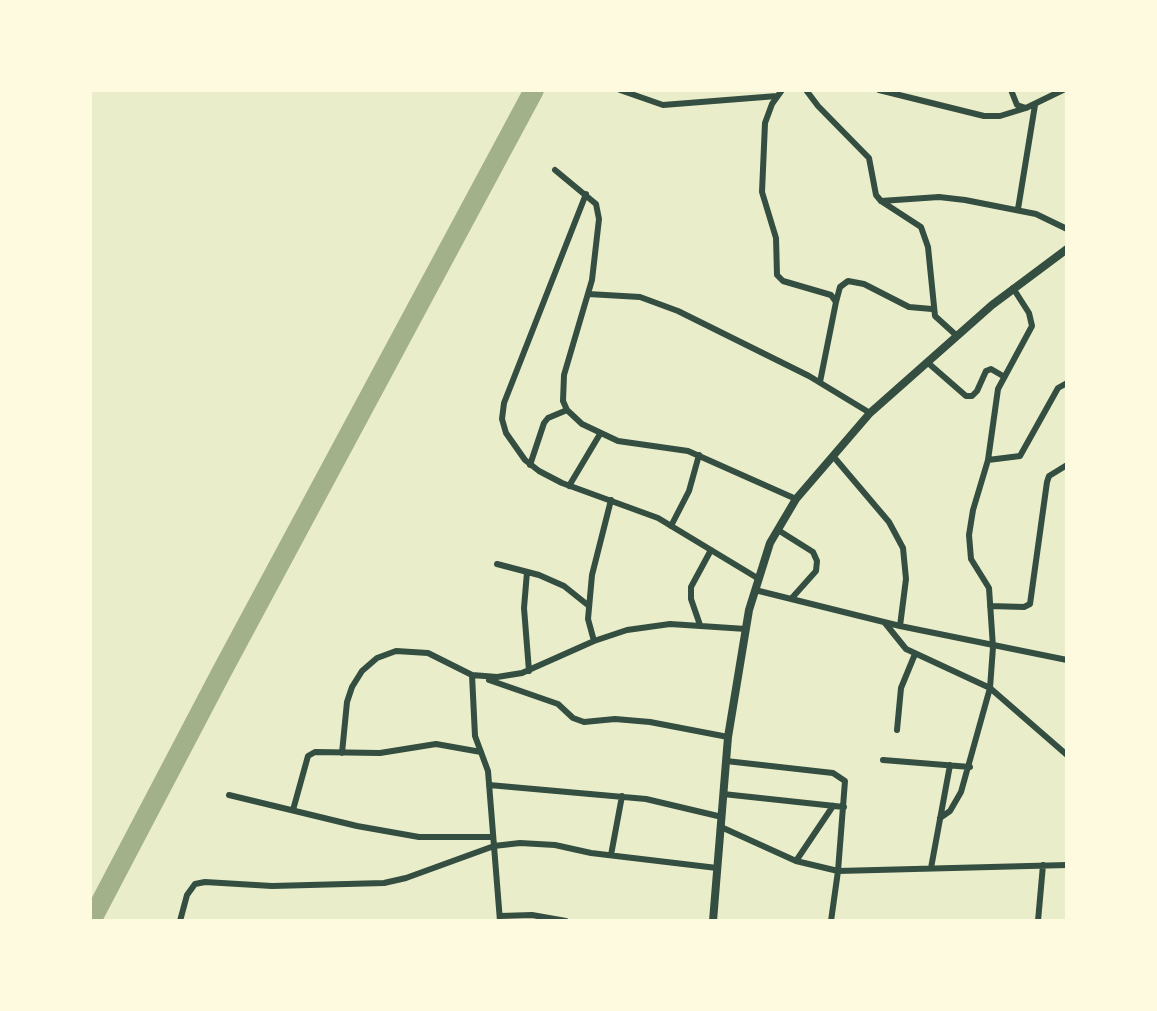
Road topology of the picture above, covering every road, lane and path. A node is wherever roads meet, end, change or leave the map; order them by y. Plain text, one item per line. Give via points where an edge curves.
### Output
1 (620, 90) edge
2 (782, 90) edge
3 (806, 90) edge
4 (879, 90) edge
5 (1011, 90) edge
6 (1063, 90) edge
7 (777, 96) junction
8 (1035, 105) junction
9 (1026, 108) junction
10 (555, 170) dead end
11 (586, 194) junction
12 (881, 201) junction
13 (1018, 209) junction
14 (1067, 229) edge
15 (1067, 249) edge
16 (1013, 288) junction
17 (588, 294) junction
18 (836, 302) junction
19 (932, 309) junction
20 (957, 336) junction
21 (927, 362) junction
22 (1003, 376) junction
23 (820, 382) junction
24 (1067, 383) edge
25 (567, 410) junction
26 (870, 414) junction
27 (600, 434) junction
28 (699, 455) junction
29 (833, 456) junction
30 (988, 460) junction
31 (530, 465) junction
32 (1067, 465) edge
33 (570, 486) junction
34 (796, 499) junction
35 (611, 500) junction
36 (671, 525) junction
37 (778, 530) junction
38 (711, 550) junction
39 (497, 564) dead end
40 (527, 572) junction
41 (759, 579) junction
42 (755, 590) junction
43 (791, 599) junction
44 (589, 606) junction
45 (990, 606) junction
46 (884, 623) junction
47 (700, 625) junction
48 (900, 626) junction
49 (746, 629) junction
50 (594, 641) junction
51 (993, 647) junction
52 (915, 654) junction
53 (1067, 660) edge
54 (529, 671) junction
55 (472, 675) junction
56 (483, 678) junction
57 (990, 688) junction
58 (897, 730) dead end
59 (728, 737) junction
60 (481, 752) junction
61 (342, 753) junction
62 (1067, 755) edge
63 (883, 760) dead end
64 (726, 761) junction
65 (950, 765) junction
66 (970, 766) junction
67 (489, 785) junction
68 (723, 794) junction
69 (229, 795) dead end
70 (622, 796) junction
71 (834, 806) junction
72 (843, 807) junction
73 (293, 810) junction
74 (722, 817) junction
75 (940, 818) junction
76 (721, 827) junction
77 (493, 837) junction
78 (494, 846) junction
79 (611, 855) junction
80 (796, 861) junction
81 (1043, 865) junction
82 (1067, 865) edge
83 (717, 868) junction
84 (931, 868) junction
85 (838, 871) junction
86 (500, 918) edge
87 (180, 921) edge
88 (567, 921) edge
89 (713, 921) edge
90 (831, 921) edge
91 (1038, 921) edge

1 - 7 street via 663,105
2 - 7 street
3 - 12 street via 869,158 876,195
4 - 9 street via 984,116
5 - 9 street via 1017,105
6 - 8 street
7 - 18 street via 767,112 761,181 776,238 777,275 783,281 831,296
8 - 9 street
8 - 13 street
10 - 11 street
11 - 17 street via 596,204 599,219 596,264
11 - 31 street via 504,403 502,419 506,433
12 - 13 street via 939,197
12 - 19 street via 921,227 926,236
13 - 14 street via 1050,218
15 - 16 main road
16 - 20 main road
16 - 22 street via 1029,313 1032,326
17 - 23 street via 640,297 659,303
17 - 25 street via 564,375 562,389
18 - 19 street via 840,287 848,281 864,284 909,307
18 - 23 street
19 - 20 street via 940,323
20 - 21 main road
21 - 22 street via 966,396 977,391 986,371 991,369
21 - 26 main road
22 - 30 street
23 - 26 street
24 - 30 street via 1058,388 1020,456
25 - 27 street
25 - 31 street via 544,423
26 - 29 main road
27 - 28 street via 618,441
27 - 33 street
28 - 34 street
28 - 36 street via 689,491
29 - 34 main road
29 - 48 street via 890,522 903,548 906,579
30 - 45 street via 969,535 971,559 986,580
31 - 33 street
32 - 45 street via 1049,476 1047,482 1030,604
33 - 35 street
34 - 37 main road
35 - 36 street
35 - 44 street via 594,561
36 - 38 street
37 - 41 main road
37 - 43 street via 813,552 817,561 816,571
38 - 41 street
38 - 47 street via 691,587
39 - 40 street
40 - 44 street via 564,586
40 - 54 street via 524,608
41 - 42 main road
42 - 43 street
42 - 49 main road
43 - 46 street
44 - 50 street via 588,625
45 - 51 street
46 - 48 street
46 - 52 street via 897,641
47 - 49 street
47 - 50 street via 652,626
48 - 51 street
49 - 59 main road
50 - 54 street
51 - 53 street
51 - 57 street
52 - 57 street
52 - 58 street via 901,688
54 - 56 street
55 - 56 street
55 - 60 street via 475,736
55 - 61 street via 428,653 396,651 377,658 352,687
56 - 59 street via 558,704 584,722 640,721
57 - 62 street
57 - 66 street
59 - 64 main road
60 - 61 street via 423,744 380,753
60 - 67 street
61 - 73 street via 315,752 308,756
63 - 65 street
64 - 68 main road
64 - 72 street via 840,776 845,781
65 - 66 street
65 - 75 street
66 - 75 street via 957,803
67 - 70 street
67 - 77 street
68 - 71 street
68 - 74 main road
69 - 73 street
70 - 74 street
70 - 79 street
71 - 72 street
71 - 80 street
72 - 85 street
73 - 77 street via 419,837
74 - 76 main road
75 - 84 street
76 - 80 street
76 - 83 main road
77 - 78 street
78 - 79 street via 537,843
78 - 86 street
78 - 87 street via 384,883 195,884 187,895
79 - 83 street
80 - 85 street
81 - 82 street
81 - 84 street
81 - 91 street
83 - 89 main road
84 - 85 street
85 - 90 street
86 - 88 street via 532,915

